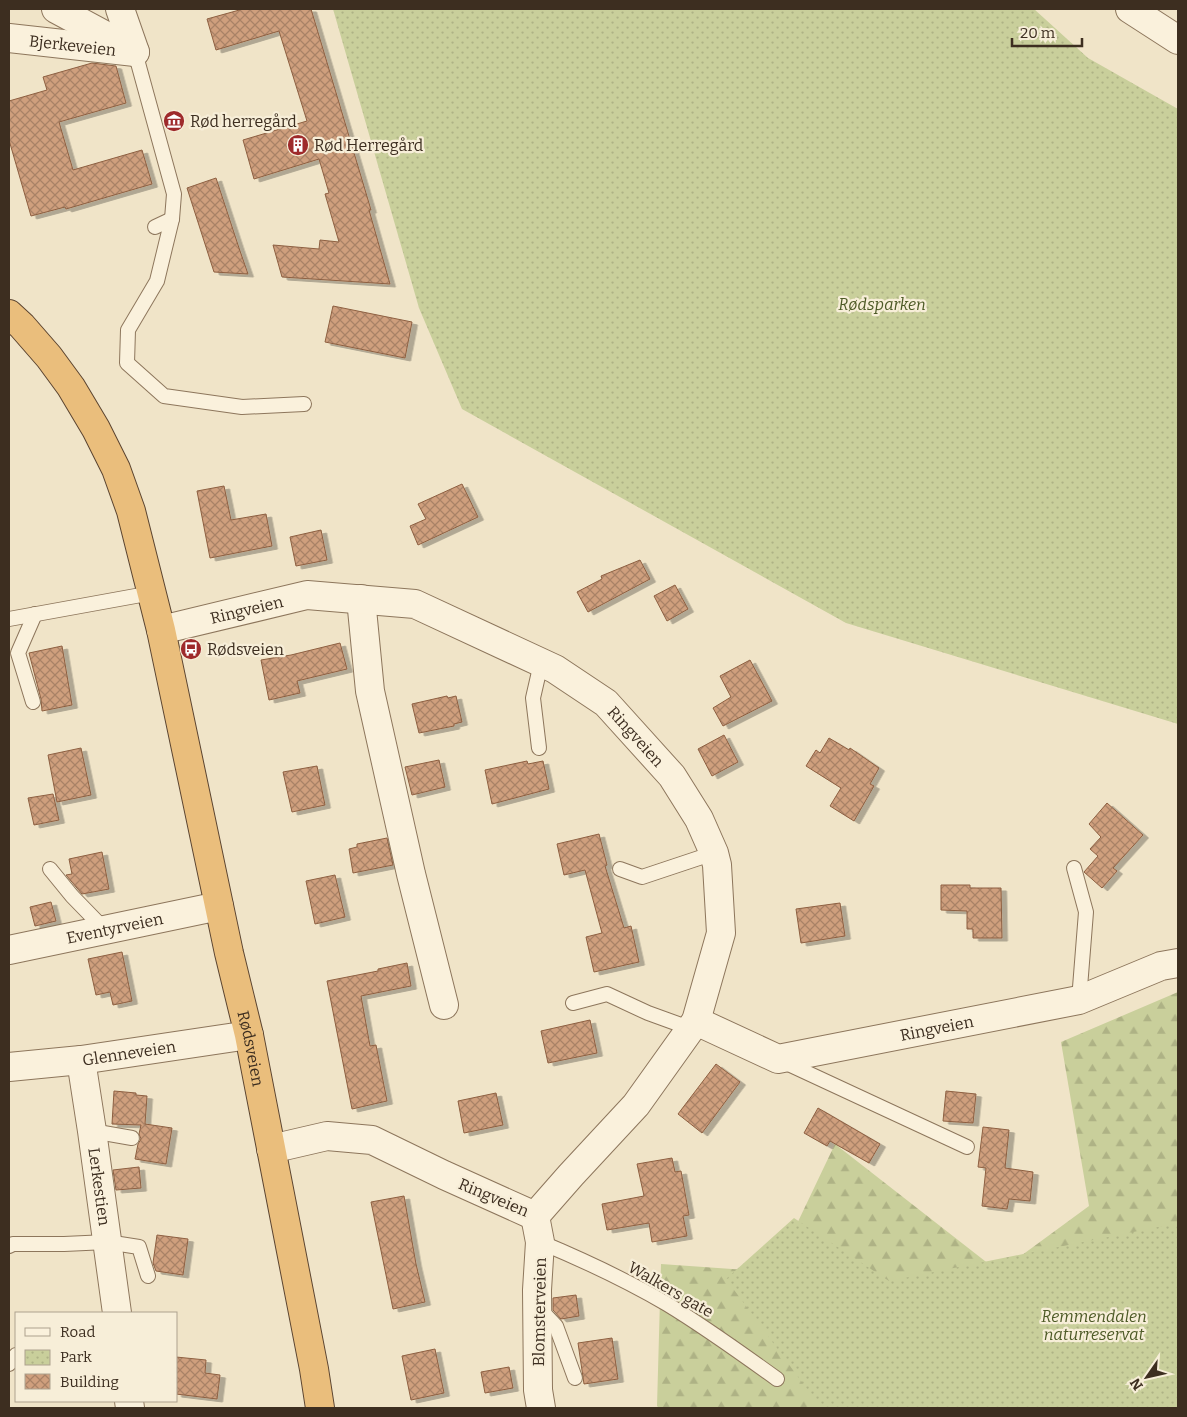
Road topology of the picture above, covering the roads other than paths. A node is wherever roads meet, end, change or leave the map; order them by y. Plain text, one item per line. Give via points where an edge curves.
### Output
1 (56, 9) edge
2 (120, 9) edge
3 (1130, 9) edge
4 (9, 38) edge
5 (1178, 40) edge
6 (135, 52) junction
7 (172, 219) junction
8 (155, 227) dead end
9 (9, 314) edge
10 (304, 404) dead end
11 (152, 593) junction
12 (361, 599) junction
13 (35, 614) junction
14 (9, 619) edge
15 (161, 630) junction
16 (541, 663) junction
17 (33, 702) dead end
18 (539, 748) dead end
19 (714, 853) junction
20 (1074, 868) dead end
21 (50, 869) dead end
22 (620, 869) dead end
23 (219, 906) junction
24 (105, 930) junction
25 (10, 946) edge
26 (1178, 962) edge
27 (1079, 1000) junction
28 (573, 1003) dead end
29 (444, 1005) dead end
30 (694, 1025) junction
31 (249, 1036) junction
32 (778, 1059) junction
33 (80, 1060) junction
34 (9, 1067) edge
35 (92, 1131) junction
36 (132, 1138) dead end
37 (967, 1147) dead end
38 (272, 1149) junction
39 (538, 1229) junction
40 (106, 1242) junction
41 (9, 1246) edge
42 (148, 1276) dead end
43 (537, 1305) junction
44 (117, 1312) edge
45 (575, 1378) dead end
46 (777, 1379) dead end
47 (320, 1408) edge
48 (541, 1408) edge

1 - 6 street
2 - 6 street
3 - 5 street
4 - 6 street, Bjerkeveien
6 - 7 lane via 174,194
7 - 8 lane
7 - 10 lane via 158,281 128,330 127,363 164,396 242,408
9 - 11 highway, Rødsveien via 49,357 71,387 112,461 131,511
11 - 13 lane
11 - 15 highway, Rødsveien
12 - 15 street, Ringveien via 307,595
12 - 16 street, Ringveien via 415,604
12 - 29 street via 372,699
13 - 14 lane
13 - 17 lane via 18,653
15 - 23 highway, Rødsveien
16 - 18 lane via 533,698
16 - 19 street, Ringveien via 555,669 612,709 672,776 699,819
19 - 22 lane via 642,877
19 - 30 street, Ringveien via 721,933
20 - 27 lane via 1086,912
21 - 24 lane
23 - 24 street, Eventyrveien
23 - 31 highway, Rødsveien
24 - 25 street, Eventyrveien
26 - 27 street, Ringveien
27 - 32 street, Ringveien
28 - 30 lane via 607,994 648,1013
30 - 32 street
30 - 39 street, Ringveien via 636,1105 571,1174
31 - 33 street, Glenneveien
31 - 38 highway, Rødsveien
32 - 37 lane
33 - 34 street, Glenneveien
33 - 35 street, Lerkestien
35 - 36 lane
35 - 40 street, Lerkestien
38 - 39 street, Ringveien via 327,1136 372,1140
38 - 47 highway, Rødsveien
39 - 43 street, Blomsterveien
39 - 46 lane, Walkers gate via 597,1267 718,1336
40 - 41 lane
40 - 42 lane via 139,1247
40 - 44 street, Lerkestien
43 - 45 lane via 556,1326
43 - 48 street, Blomsterveien

